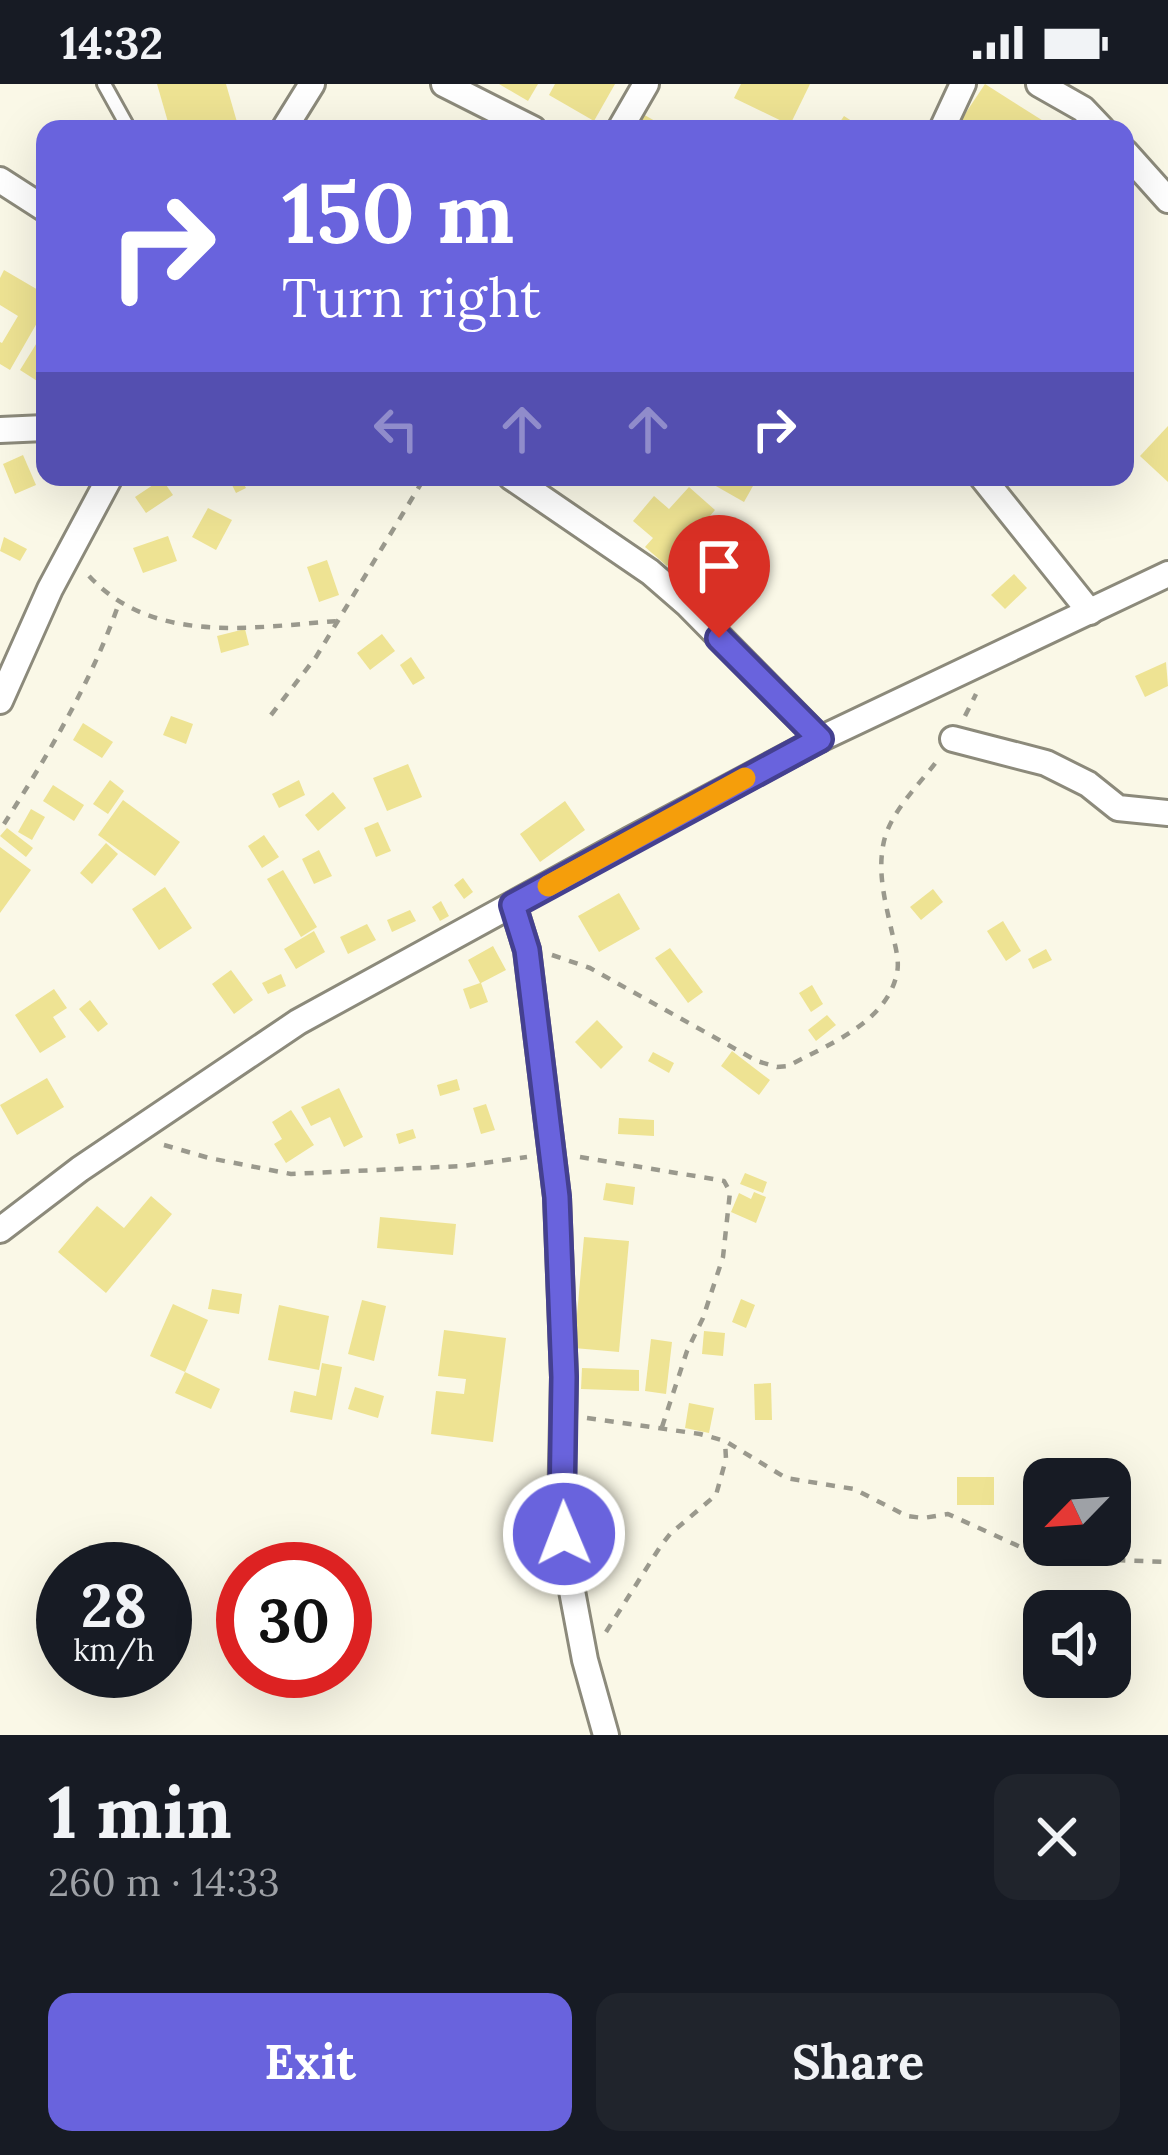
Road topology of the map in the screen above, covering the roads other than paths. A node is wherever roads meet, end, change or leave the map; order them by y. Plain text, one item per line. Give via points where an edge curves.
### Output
1 (104, 84) edge
2 (312, 84) edge
3 (444, 84) edge
4 (646, 84) edge
5 (963, 84) edge
6 (1039, 84) edge
7 (124, 120) edge
8 (290, 120) edge
9 (515, 120) edge
10 (625, 120) edge
11 (946, 120) edge
12 (1093, 120) edge
13 (1134, 162) edge
14 (0, 180) edge
15 (1168, 200) edge
16 (36, 203) edge
17 (36, 428) edge
18 (0, 430) edge
19 (105, 486) edge
20 (524, 486) edge
21 (989, 486) edge
22 (1168, 574) edge
23 (1090, 612) junction
24 (0, 701) edge
25 (820, 739) junction
26 (953, 739) road end
27 (1168, 813) edge
28 (513, 905) junction
29 (0, 1230) edge
30 (606, 1735) edge

1 - 7 lane
2 - 8 street
3 - 9 street
4 - 10 street
5 - 11 street
6 - 12 street
13 - 15 street
14 - 16 street
17 - 18 street
19 - 24 street
20 - 25 street via 650,572
21 - 23 street
22 - 23 street
23 - 25 street
25 - 28 street
26 - 27 street via 1046,763 1118,808
28 - 29 street via 298,1022
28 - 30 street via 527,950 557,1197 563,1526

